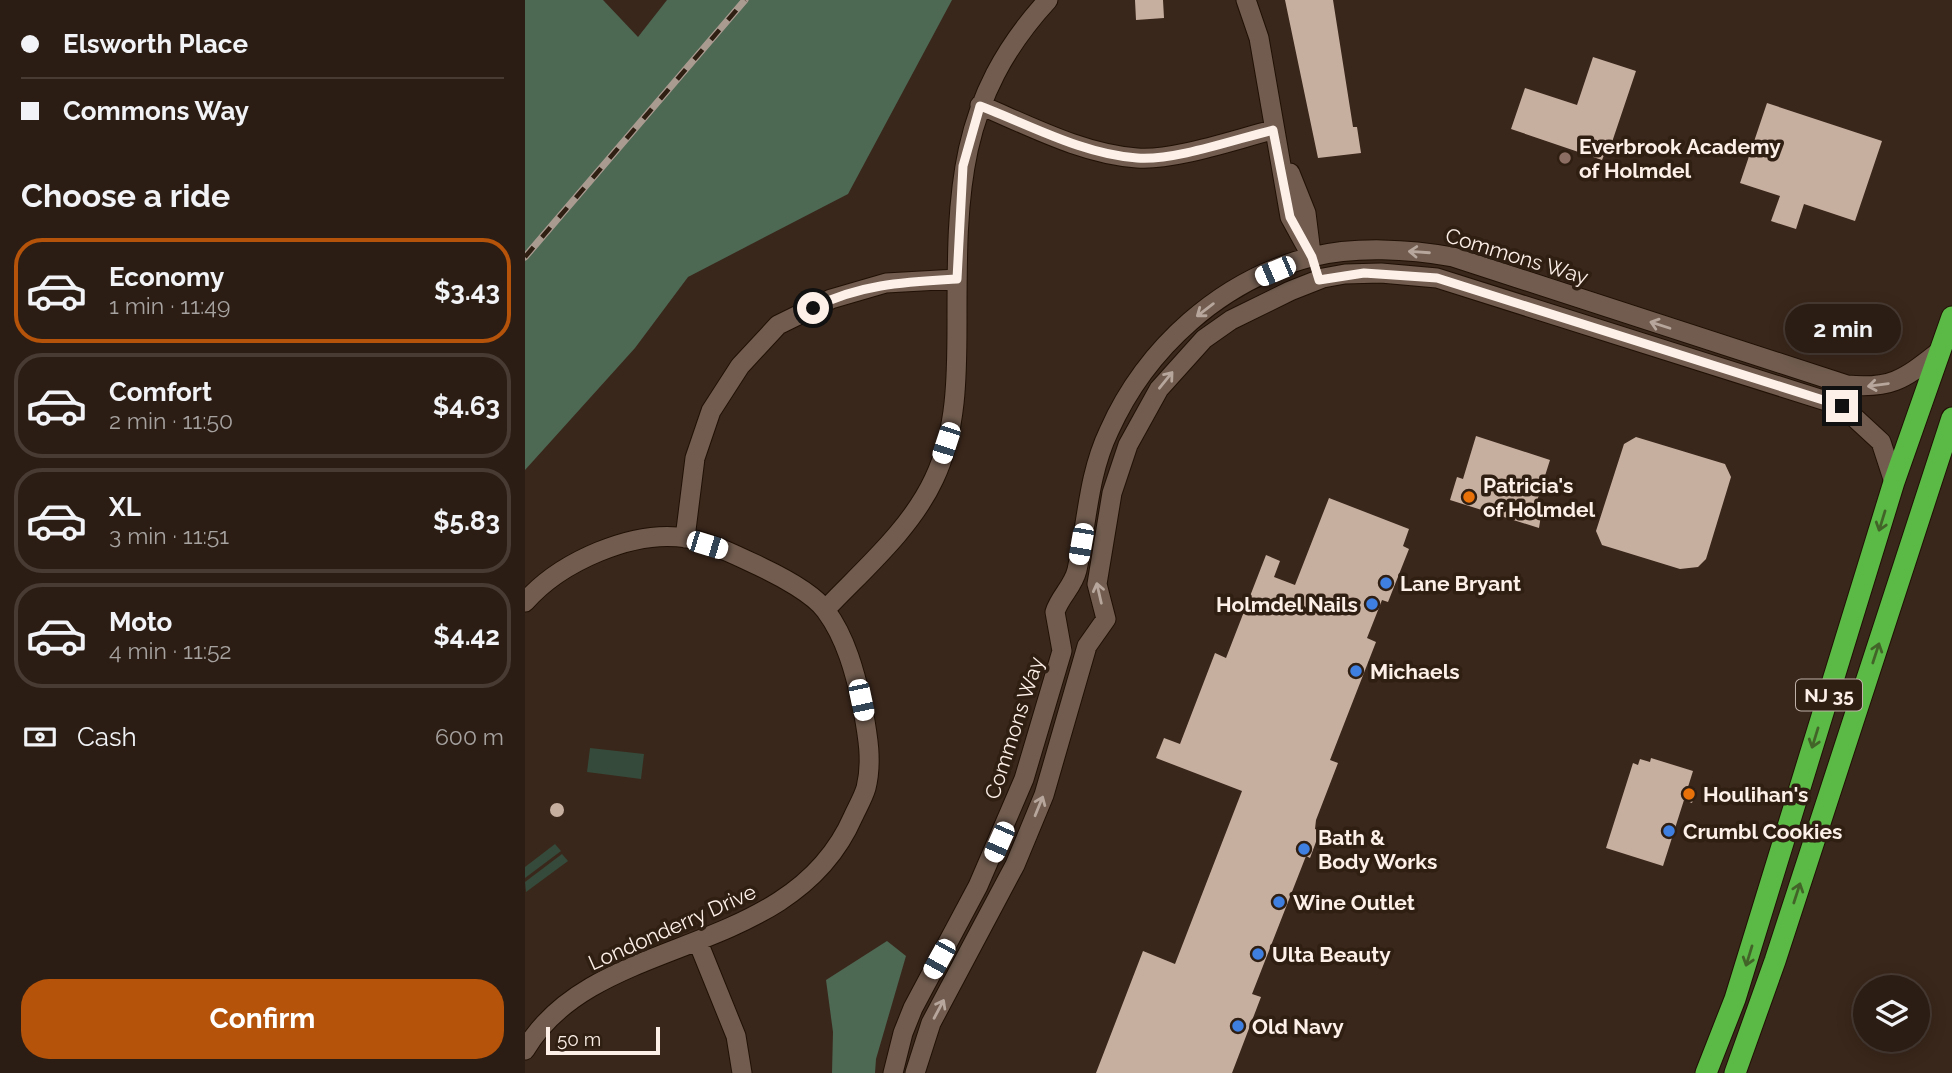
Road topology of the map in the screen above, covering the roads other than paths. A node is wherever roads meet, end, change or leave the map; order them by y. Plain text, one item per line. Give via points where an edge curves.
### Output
1 (1048, 0) edge
2 (1246, 0) edge
3 (980, 106) junction
4 (1273, 130) junction
5 (1312, 257) junction
6 (957, 279) junction
7 (1319, 280) junction
8 (1952, 317) edge
9 (1936, 354) junction
10 (1952, 418) edge
11 (1894, 482) junction
12 (685, 538) junction
13 (525, 602) edge
14 (826, 609) junction
15 (698, 942) junction
16 (525, 1050) edge
17 (742, 1073) edge
18 (893, 1073) edge
19 (915, 1073) edge
20 (1706, 1073) edge
21 (1735, 1073) edge

1 - 3 street via 1002,61
2 - 4 street via 1259,38
3 - 4 street via 1093,150 1139,158 1185,152
3 - 6 street via 963,166
4 - 5 street via 1306,213
5 - 7 street
9 -> 5 street, Commons Way via 1903,380 1875,387 1847,386 1453,257 1399,251
5 -> 18 street, Commons Way via 1254,280 1200,314 1156,355 1122,403 1096,466 1074,580 1055,612 1062,651 1029,767 978,886 913,1008
6 - 12 street via 886,283 831,299 778,325 740,366 711,411 695,458
6 - 14 street via 951,425 934,480 897,535
7 - 11 street, Commons Way via 1364,273 1437,278 1842,406 1881,442
19 -> 7 street, Commons Way via 931,1023 1015,865 1044,795 1087,646 1105,623 1097,584 1108,517 1120,467 1142,416 1159,388 1204,339 1257,305
8 - 9 highway, NJ 35
9 - 11 highway, NJ 35
21 -> 10 highway, NJ 35
11 -> 20 highway, NJ 35 via 1735,999
12 - 13 street, Londonderry Drive via 627,541 573,562
12 - 14 street, Londonderry Drive via 782,577
14 - 15 street, Londonderry Drive via 846,647 859,692 869,741 866,788 842,841 804,884 764,913
15 - 16 street, Londonderry Drive via 582,992 533,1036
15 - 17 street via 736,1036

